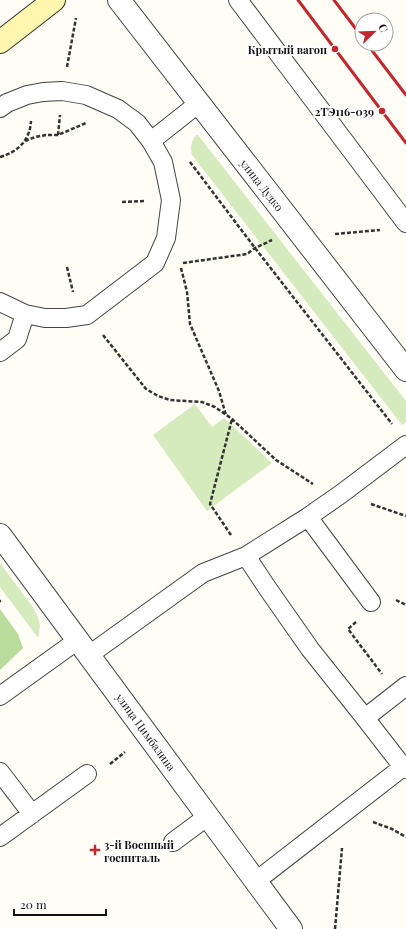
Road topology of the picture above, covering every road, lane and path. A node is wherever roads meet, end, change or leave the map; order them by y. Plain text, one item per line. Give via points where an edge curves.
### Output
1 (54, 0) edge
2 (119, 0) edge
3 (238, 0) edge
4 (76, 18) dead end
5 (0, 42) edge
6 (62, 91) junction
7 (199, 104) junction
8 (0, 108) edge
9 (31, 125) dead end
10 (166, 130) junction
11 (58, 135) dead end
12 (25, 140) junction
13 (152, 141) junction
14 (4, 156) junction
15 (0, 157) edge
16 (0, 161) edge
17 (406, 223) edge
18 (386, 229) dead end
19 (336, 234) dead end
20 (266, 243) dead end
21 (255, 248) junction
22 (0, 302) edge
23 (25, 314) junction
24 (113, 347) dead end
25 (0, 352) edge
26 (406, 370) edge
27 (226, 415) junction
28 (232, 419) junction
29 (396, 429) dead end
30 (406, 445) edge
31 (315, 485) dead end
32 (308, 517) junction
33 (0, 535) edge
34 (231, 535) dead end
35 (246, 556) junction
36 (371, 602) dead end
37 (359, 620) dead end
38 (83, 648) junction
39 (401, 690) edge
40 (0, 696) edge
41 (365, 718) junction
42 (405, 768) edge
43 (0, 772) edge
44 (87, 774) dead end
45 (32, 814) junction
46 (208, 816) junction
47 (369, 820) dead end
48 (0, 837) edge
49 (406, 837) edge
50 (173, 842) dead end
51 (342, 848) dead end
52 (256, 881) junction
53 (291, 929) edge
54 (335, 929) edge

1 - 5 main road
2 - 7 street, улица Дудко
3 - 17 lane
4 - 6 path
6 - 8 lane via 27,95
6 - 13 lane via 86,95 118,109 136,123
7 - 10 lane
7 - 26 street, улица Дудко
9 - 12 path
10 - 13 lane
10 - 21 path
11 - 12 path
12 - 14 path via 16,150
13 - 23 lane via 163,162 171,200 166,238 155,263 87,315 45,318
14 - 15 path
14 - 16 path
18 - 19 path
20 - 21 path
21 - 27 path via 248,254 180,263 187,292 190,324 219,391
21 - 29 path
22 - 23 lane
23 - 25 lane via 17,339
24 - 27 path via 146,389 170,400 202,402
27 - 28 path
28 - 31 path via 276,460
28 - 34 path via 210,504
30 - 32 lane
32 - 35 lane
32 - 36 lane
33 - 38 street, улица Цимбалина
35 - 38 lane via 203,573
35 - 41 lane via 310,649
37 - 39 path via 348,629
38 - 40 lane
38 - 46 street, улица Цимбалина
39 - 41 lane
41 - 42 lane
42 - 52 lane
43 - 45 lane
44 - 45 lane
45 - 48 lane
46 - 50 lane
46 - 52 street, улица Цимбалина
47 - 49 path
51 - 54 path
52 - 53 street, улица Цимбалина

